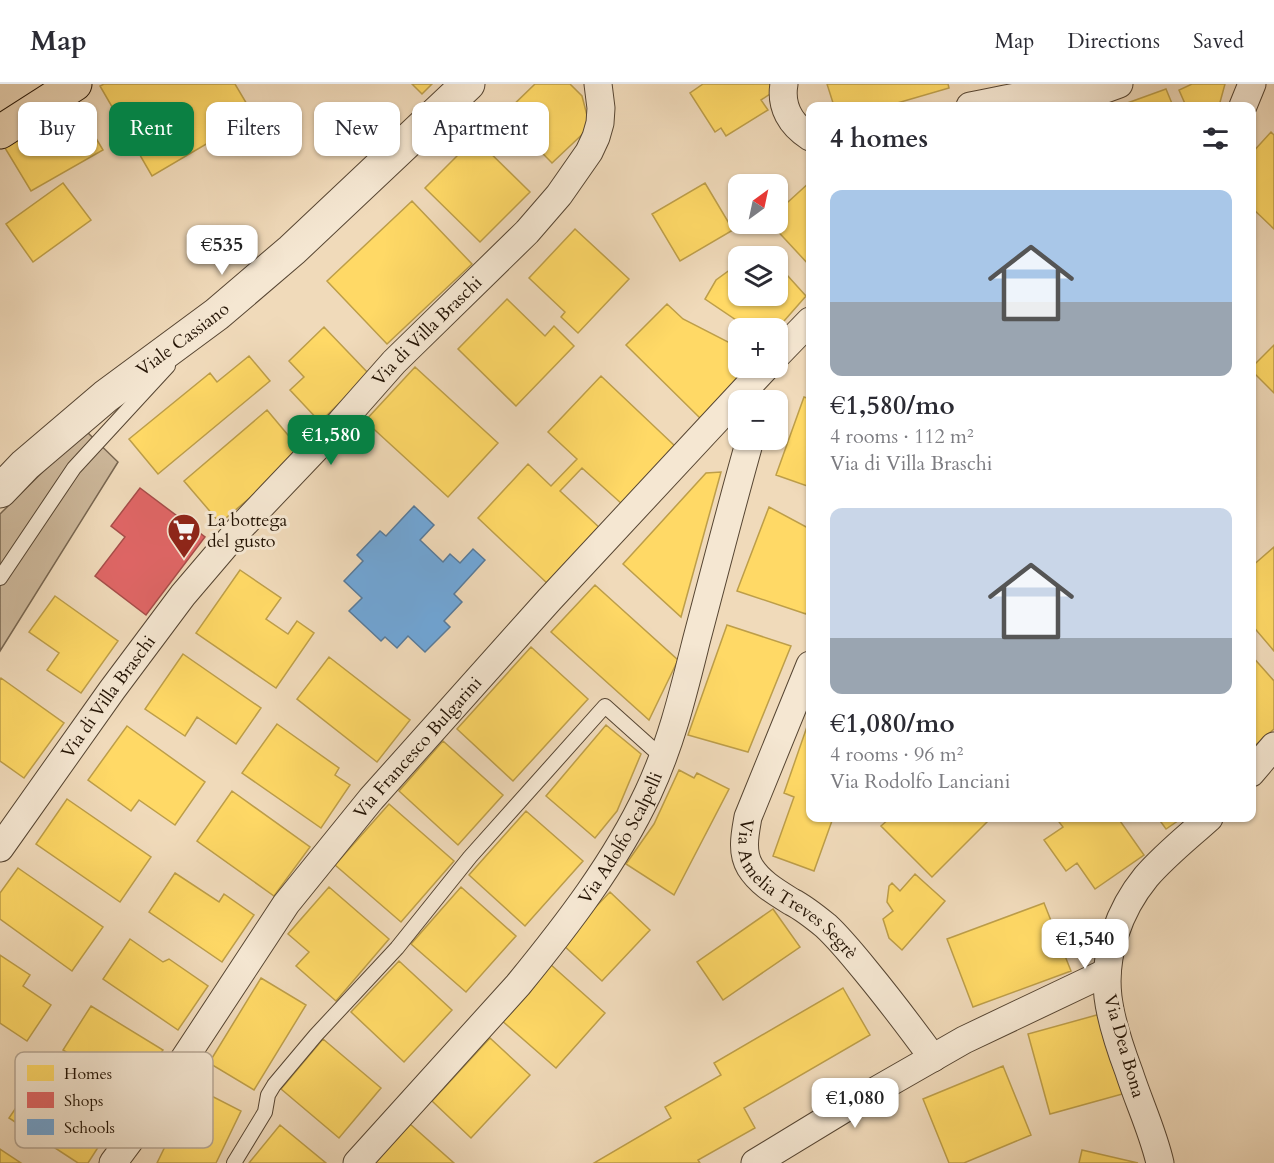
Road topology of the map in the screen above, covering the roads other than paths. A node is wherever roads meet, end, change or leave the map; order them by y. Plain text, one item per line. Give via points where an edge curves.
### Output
1 (75, 84) edge
2 (468, 84) edge
3 (598, 84) edge
4 (784, 84) edge
5 (1119, 84) edge
6 (1252, 84) edge
7 (1091, 94) junction
8 (989, 102) edge
9 (1069, 102) edge
10 (1245, 102) edge
11 (0, 132) edge
12 (806, 134) edge
13 (217, 314) junction
14 (806, 325) edge
15 (788, 344) edge
16 (758, 378) edge
17 (747, 450) edge
18 (0, 491) edge
19 (0, 578) edge
20 (806, 675) edge
21 (1274, 746) edge
22 (663, 758) junction
23 (1256, 767) edge
24 (1205, 822) edge
25 (0, 848) edge
26 (1107, 972) junction
27 (189, 1052) edge
28 (933, 1058) junction
29 (124, 1148) edge
30 (131, 1148) edge
31 (113, 1163) edge
32 (126, 1163) edge
33 (234, 1163) edge
34 (357, 1163) edge
35 (755, 1163) edge
36 (1161, 1163) edge

1 - 11 main road
2 - 13 street, Viale Cassiano via 292,250
3 - 25 street, Via di Villa Braschi via 599,129 589,152 559,195 527,232 394,362 183,595
4 - 12 street via 788,116
5 - 7 street
6 - 10 street
7 - 8 street via 1033,93
7 - 9 street
13 - 18 street, Viale Cassiano via 106,396
13 - 19 lane via 74,468
14 - 15 street
16 - 27 street, Via Francesco Bulgarini via 549,600 370,799 286,904
17 - 22 street, Via Adolfo Scalpelli
20 - 28 street, Via Amelia Treves Segrè via 748,818 746,859 764,883 809,912 842,943
21 - 23 street
22 - 33 lane via 605,706 274,1085 265,1112
22 - 34 street, Via Adolfo Scalpelli via 620,848 555,939
24 - 26 street, Via Dea Bona via 1138,888 1118,925
26 - 28 street
26 - 36 street, Via Dea Bona via 1114,1024
28 - 35 street
29 - 31 street, Via Francesco Bulgarini
30 - 32 street

